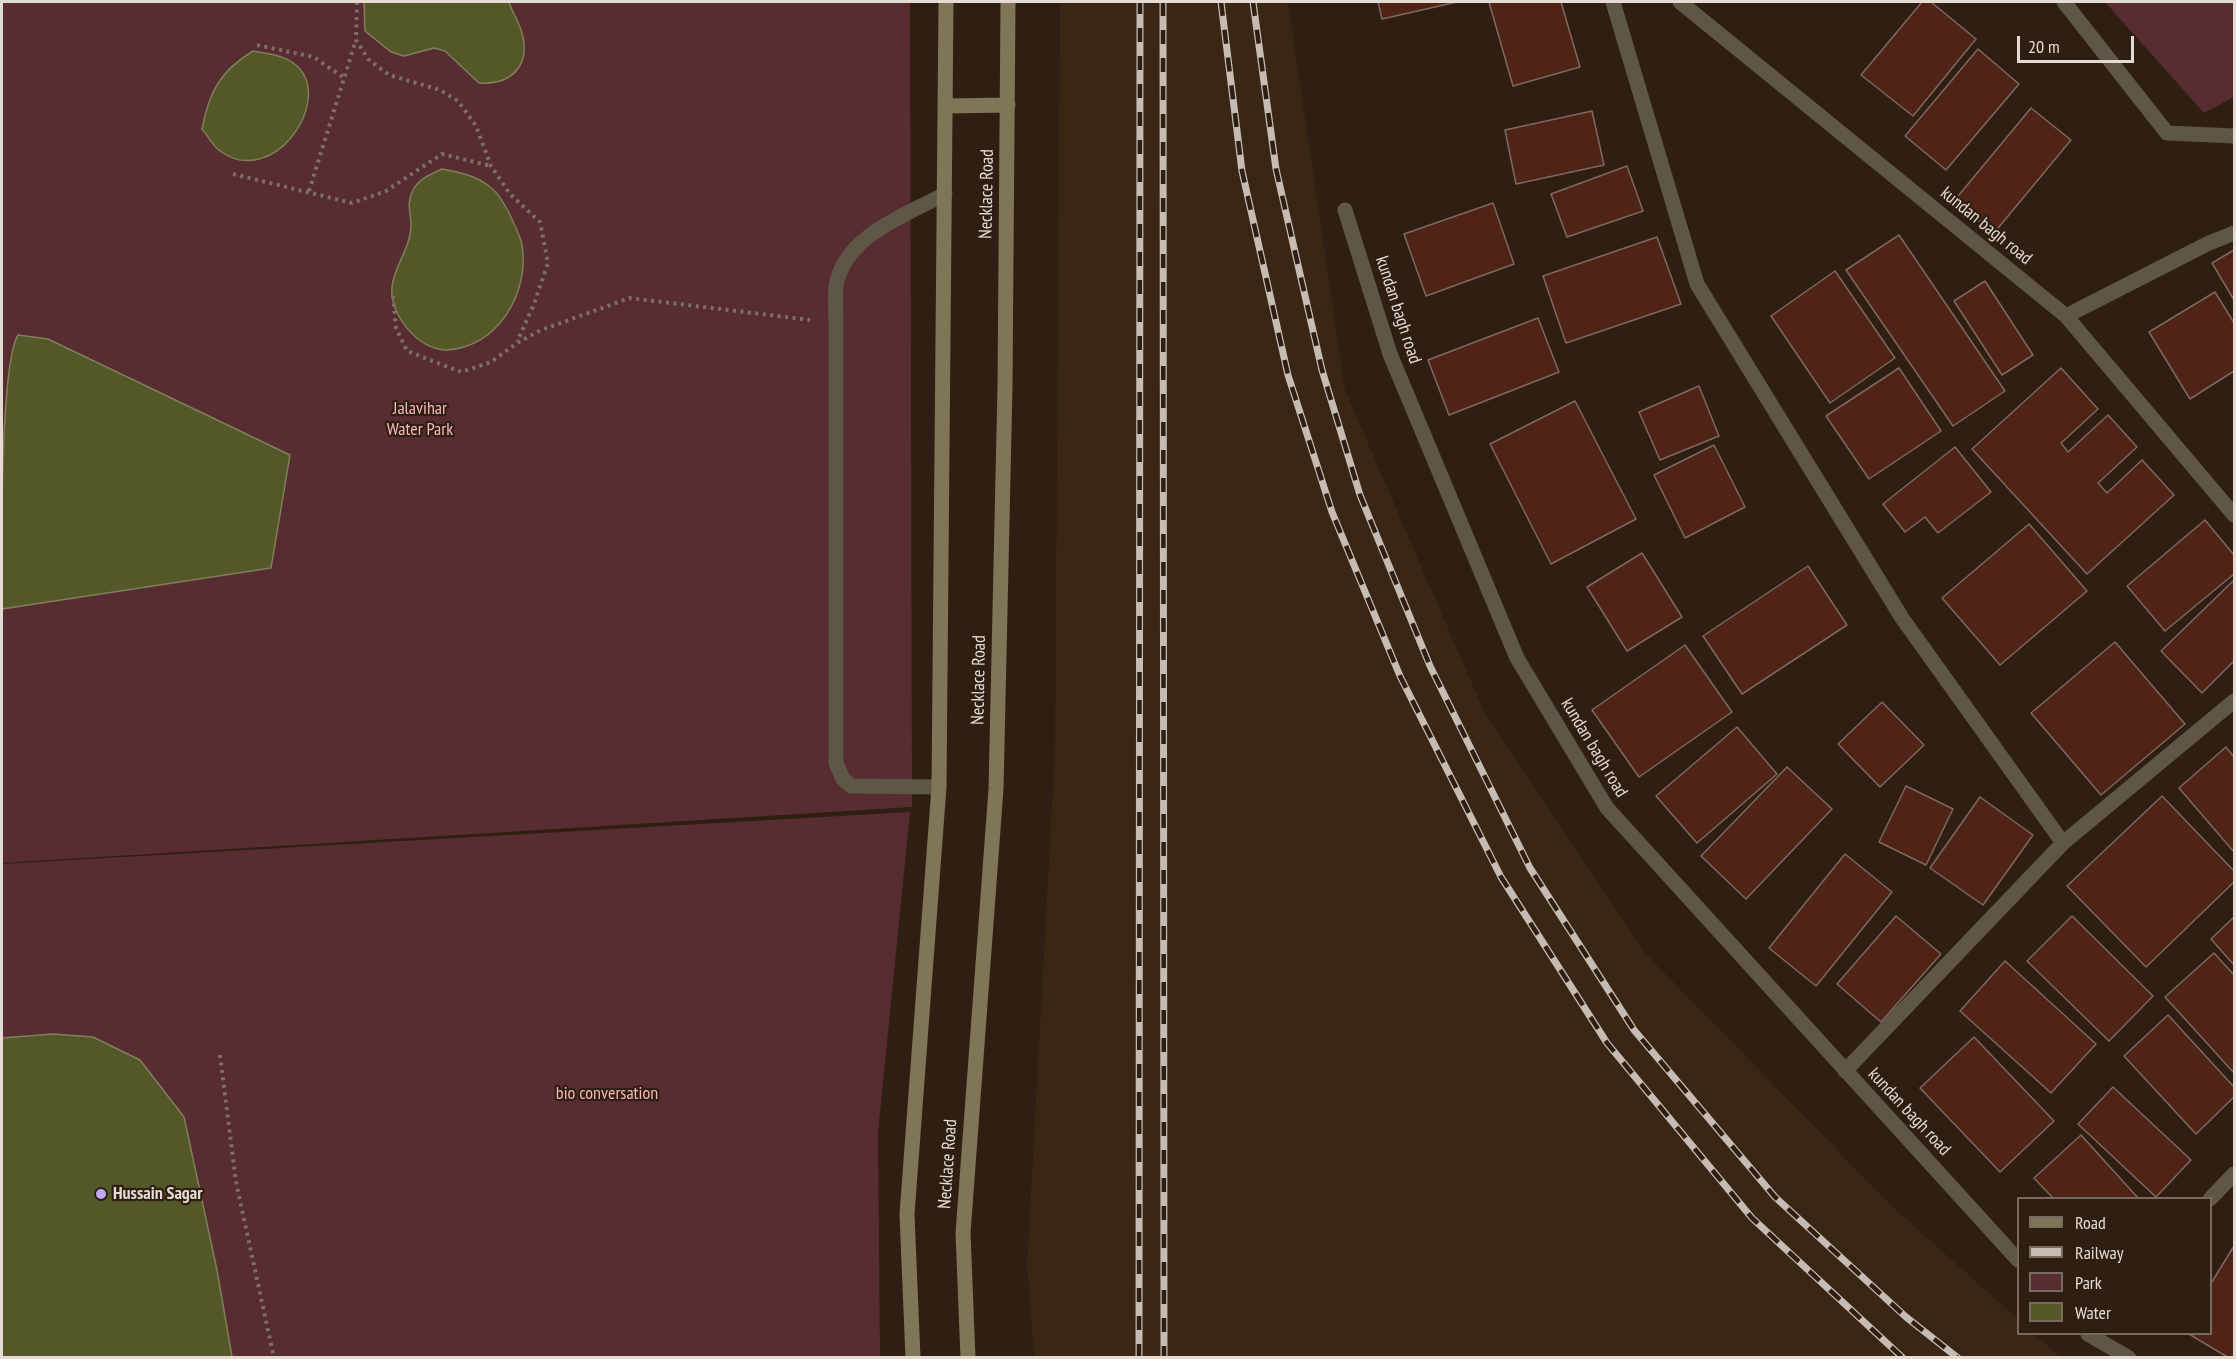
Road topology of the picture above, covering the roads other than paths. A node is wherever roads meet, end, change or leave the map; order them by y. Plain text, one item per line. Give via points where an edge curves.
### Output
1 (946, 2) edge
2 (1008, 2) edge
3 (1612, 2) edge
4 (1680, 2) edge
5 (2064, 2) edge
6 (1008, 105) junction
7 (946, 106) junction
8 (2235, 136) edge
9 (945, 194) junction
10 (1345, 210) dead end
11 (2235, 233) edge
12 (2066, 316) junction
13 (2235, 515) edge
14 (2235, 701) edge
15 (939, 787) junction
16 (2063, 843) junction
17 (1845, 1071) junction
18 (2235, 1174) edge
19 (2212, 1198) edge
20 (2017, 1258) edge
21 (2090, 1335) edge
22 (913, 1358) edge
23 (968, 1358) edge
24 (2129, 1358) edge

1 - 7 main road, Necklace Road
2 - 6 main road, Necklace Road
3 - 16 street via 1697,284 1902,618
4 - 12 street, kundan bagh road
5 - 8 street via 2167,133
6 - 7 main road
6 - 23 main road, Necklace Road via 996,789 963,1233
7 - 9 main road, Necklace Road
9 - 15 main road, Necklace Road
9 - 15 street via 854,247 836,285 836,763 851,786
10 - 17 street, kundan bagh road via 1390,354 1517,658 1606,808
11 - 12 street
12 - 13 street, kundan bagh road
14 - 16 street
15 - 22 main road, Necklace Road via 907,1214
16 - 17 street
17 - 20 street, kundan bagh road
18 - 19 street
21 - 24 street

